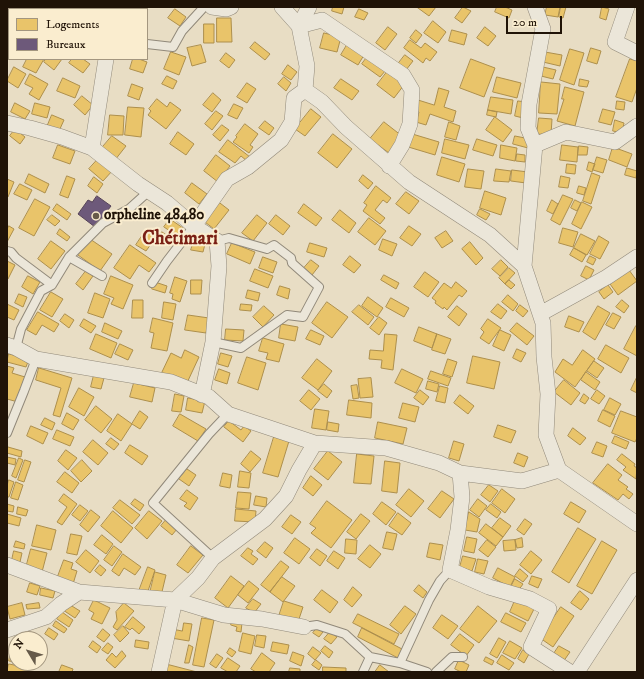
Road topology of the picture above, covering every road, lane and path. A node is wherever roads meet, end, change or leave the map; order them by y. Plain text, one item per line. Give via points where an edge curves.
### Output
1 (204, 7) edge
2 (212, 7) edge
3 (231, 7) edge
4 (282, 7) edge
5 (309, 7) edge
6 (535, 7) edge
7 (627, 7) edge
8 (299, 26) junction
9 (148, 44) edge
10 (637, 53) edge
11 (106, 60) edge
12 (305, 90) junction
13 (7, 123) edge
14 (637, 126) edge
15 (535, 145) junction
16 (92, 148) junction
17 (389, 166) junction
18 (149, 191) junction
19 (194, 226) junction
20 (217, 241) junction
21 (7, 251) edge
22 (69, 257) junction
23 (637, 257) edge
24 (524, 266) junction
25 (102, 276) dead end
26 (152, 283) dead end
27 (52, 285) junction
28 (540, 314) junction
29 (213, 342) junction
30 (12, 347) edge
31 (36, 359) junction
32 (202, 395) junction
33 (228, 414) junction
34 (7, 433) edge
35 (315, 442) junction
36 (559, 470) junction
37 (460, 473) junction
38 (637, 524) edge
39 (214, 558) junction
40 (7, 565) edge
41 (450, 570) junction
42 (637, 580) edge
43 (78, 592) junction
44 (176, 600) junction
45 (630, 604) edge
46 (304, 627) joint
47 (7, 630) edge
48 (370, 657) junction
49 (463, 657) dead end
50 (400, 663) junction
51 (159, 672) edge
52 (363, 672) edge
53 (427, 672) edge
54 (436, 672) edge
55 (570, 672) edge
56 (577, 672) edge

1 - 9 lane via 182,31 173,47
2 - 3 street
4 - 8 street
5 - 8 street
6 - 15 street via 543,29 528,104 528,128
7 - 10 street via 615,42
8 - 12 street via 307,66
8 - 17 street via 322,20 403,75 412,90 410,124 402,145
11 - 16 street
12 - 17 street via 322,102
12 - 19 street via 294,98 292,122 281,140 227,179
13 - 16 street via 55,135
14 - 15 street via 615,142 566,132
15 - 24 street
16 - 18 street
17 - 24 street via 490,235
18 - 19 street
18 - 22 lane via 129,209 104,223
19 - 20 street
19 - 26 lane
20 - 29 street via 219,266
20 - 29 lane via 229,238 267,249 274,245 319,287 303,318 287,315 241,348
21 - 27 lane
22 - 25 lane
22 - 27 lane
23 - 28 street
24 - 28 street
27 - 30 lane via 41,291
28 - 36 street via 543,323 548,394 546,435
29 - 32 street
30 - 31 street
31 - 32 street via 171,382
31 - 34 lane
32 - 33 street via 209,397
33 - 35 street
33 - 39 lane via 153,503
35 - 37 street via 386,448 439,463
35 - 39 street via 286,496 266,519
36 - 37 street via 522,481
36 - 38 street
37 - 41 street via 462,497
39 - 44 street
40 - 43 street
41 - 50 lane via 429,600
41 - 55 street via 489,587 530,599 549,609 531,646
42 - 45 street
43 - 44 street
43 - 47 street via 46,617
44 - 46 street via 224,615
44 - 51 street
45 - 56 street
46 - 48 lane via 317,625 345,634
48 - 50 lane
48 - 52 lane
49 - 54 lane via 452,658
50 - 53 lane

